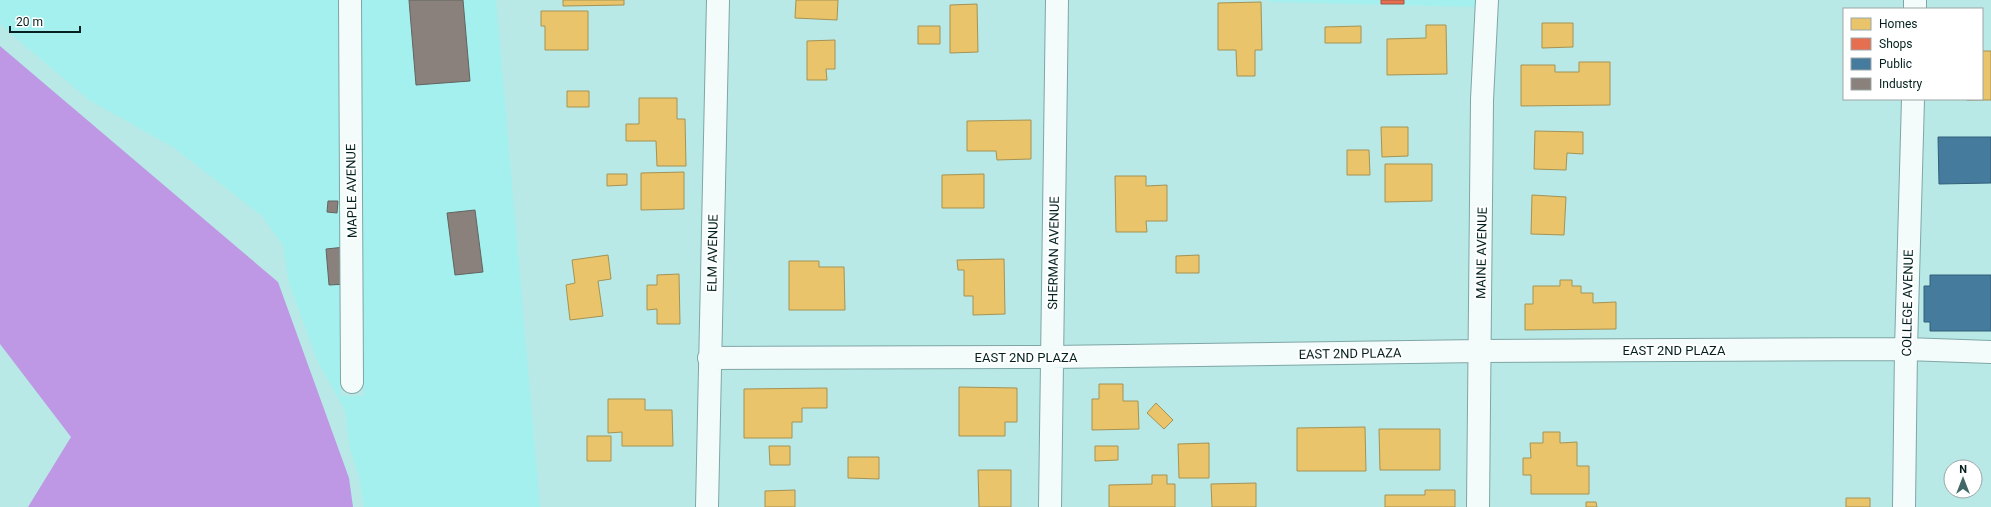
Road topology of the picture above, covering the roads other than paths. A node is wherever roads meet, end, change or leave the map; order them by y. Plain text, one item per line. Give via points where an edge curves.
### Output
1 (350, 0) edge
2 (718, 0) edge
3 (1057, 0) edge
4 (1487, 0) edge
5 (1913, 100) edge
6 (1906, 349) junction
7 (1480, 351) junction
8 (1991, 352) edge
9 (1051, 357) junction
10 (709, 358) junction
11 (352, 382) dead end
12 (707, 507) edge
13 (1050, 507) edge
14 (1478, 507) edge
15 (1904, 507) edge

1 - 11 street, MAPLE AVENUE
2 - 10 street, ELM AVENUE
3 - 9 street, SHERMAN AVENUE
4 - 7 street, MAINE AVENUE via 1482,100
5 - 6 street, COLLEGE AVENUE
6 - 7 street, EAST 2ND PLAZA
6 - 8 street, EAST 2ND PLAZA
6 - 15 street, COLLEGE AVENUE
7 - 9 street, EAST 2ND PLAZA
7 - 14 street, MAINE AVENUE
9 - 10 street, EAST 2ND PLAZA
9 - 13 street, SHERMAN AVENUE
10 - 12 street, ELM AVENUE

